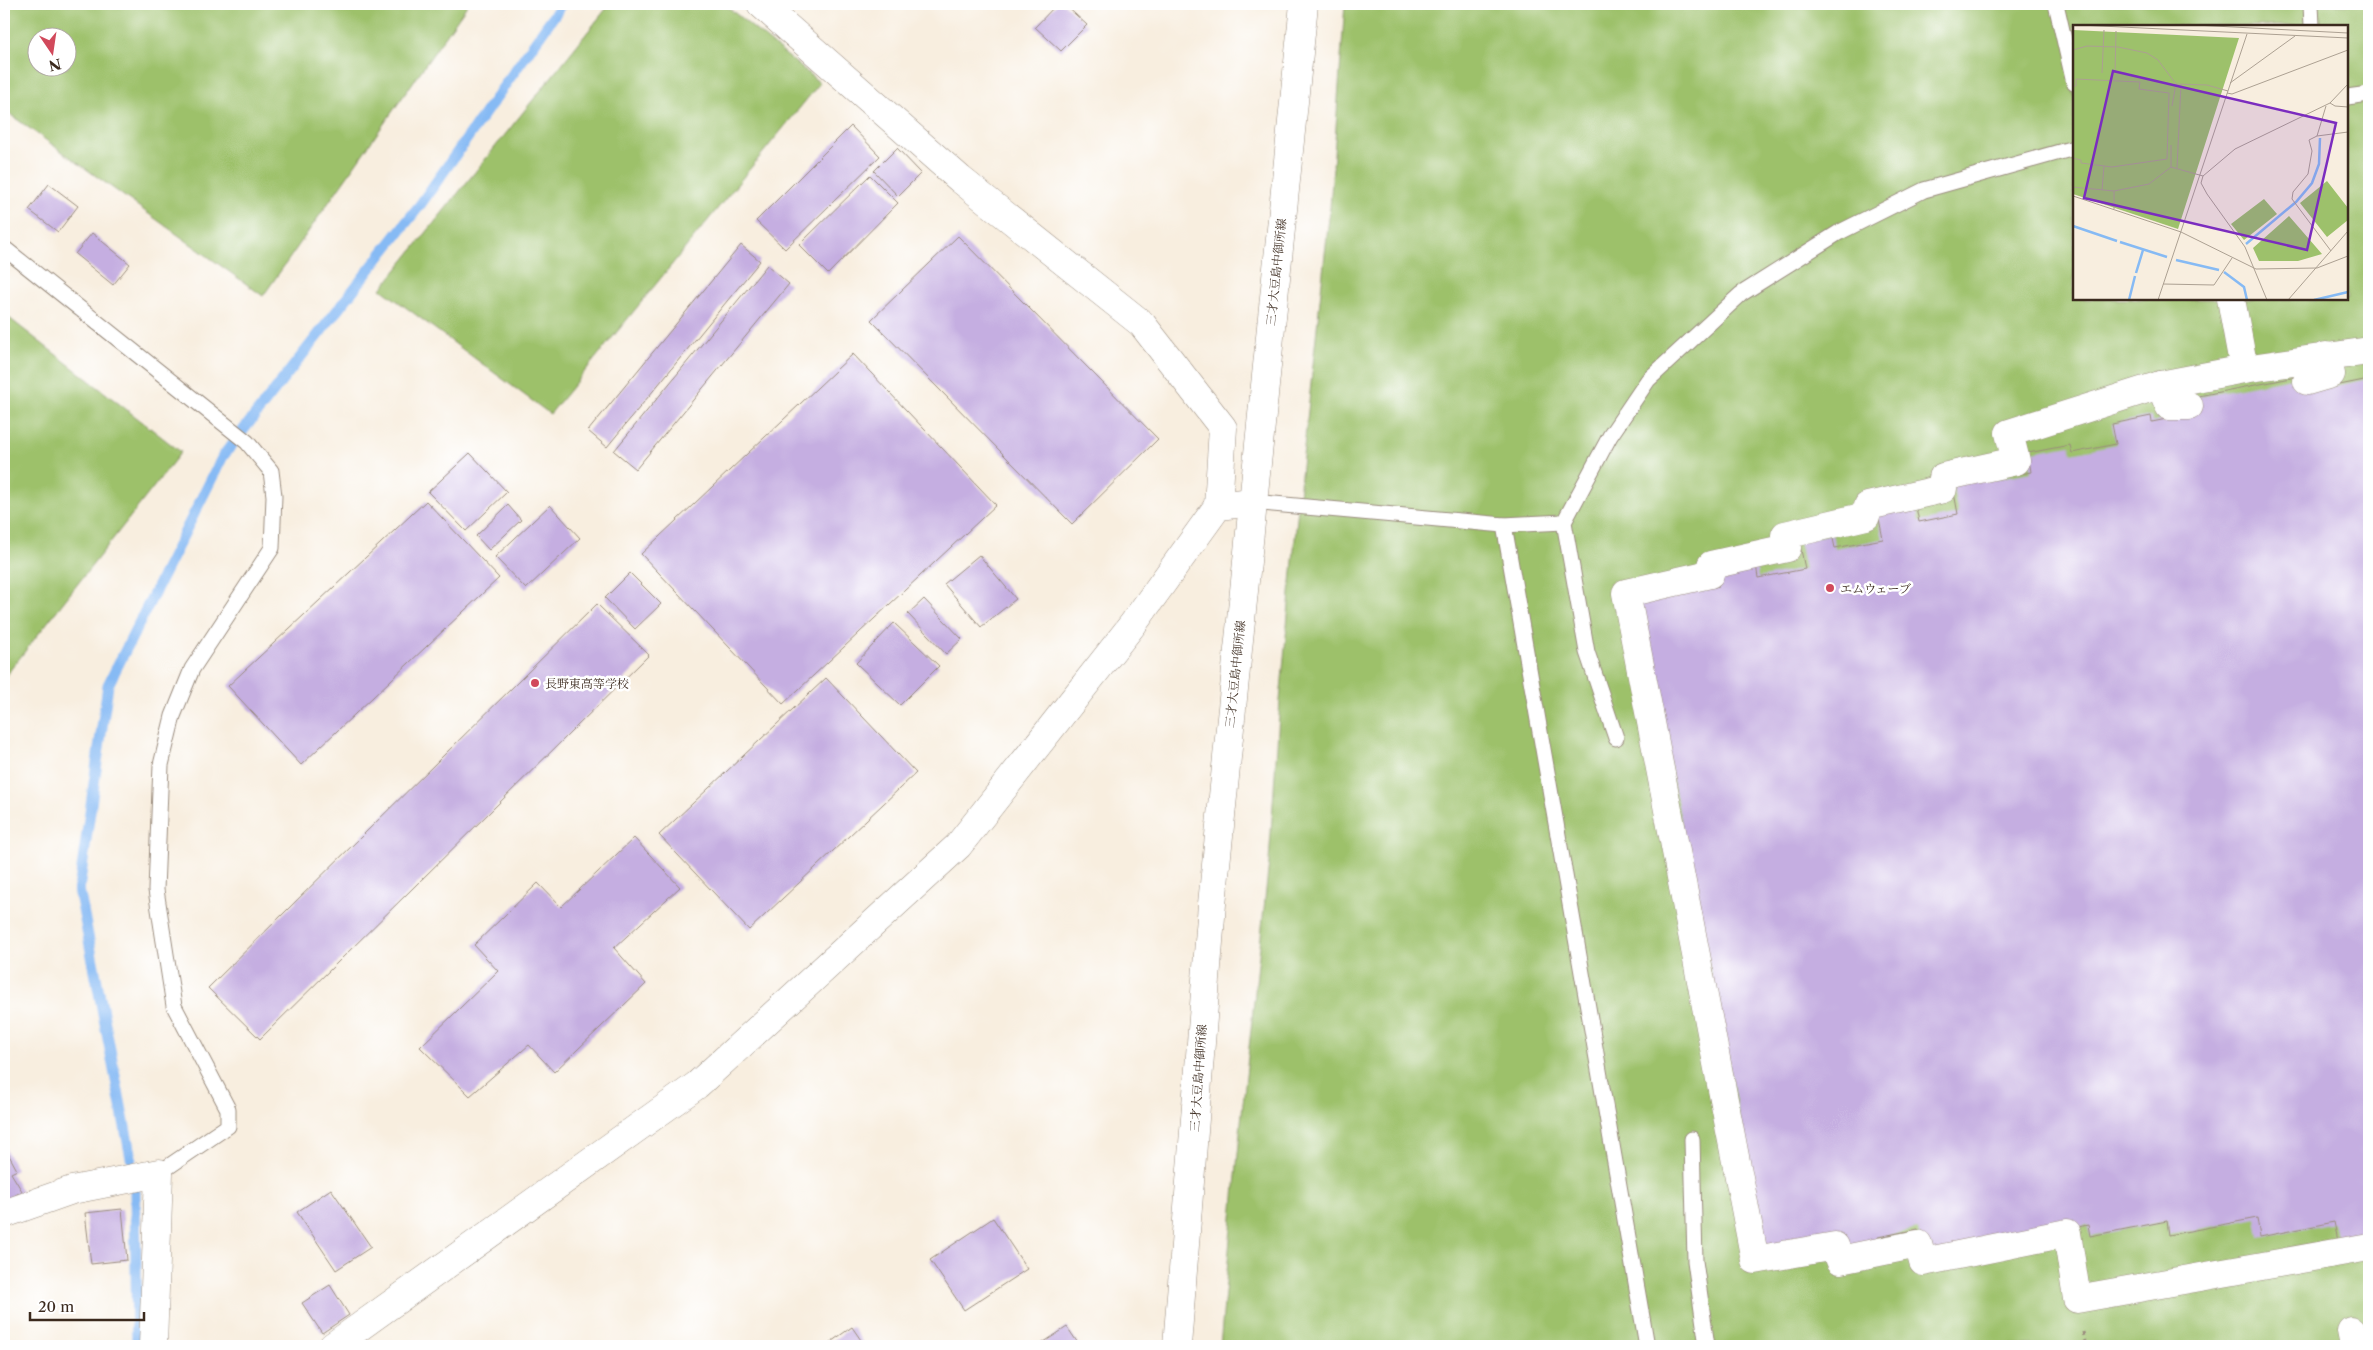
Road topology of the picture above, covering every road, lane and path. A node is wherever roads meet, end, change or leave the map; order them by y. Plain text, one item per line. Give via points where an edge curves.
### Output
1 (760, 4) edge
2 (1304, 4) edge
3 (2056, 4) edge
4 (2311, 4) edge
5 (2312, 25) edge
6 (2073, 80) edge
7 (2369, 94) edge
8 (2348, 97) edge
9 (2073, 148) edge
10 (4, 248) edge
11 (2231, 300) edge
12 (2369, 351) edge
13 (2326, 356) junction
14 (2244, 369) junction
15 (2308, 381) dead end
16 (2160, 385) junction
17 (2189, 406) dead end
18 (1252, 502) junction
19 (1218, 506) junction
20 (1564, 522) junction
21 (1504, 525) junction
22 (1616, 738) dead end
23 (1692, 1139) dead end
24 (159, 1173) junction
25 (4, 1214) edge
26 (2369, 1247) edge
27 (153, 1346) edge
28 (333, 1346) edge
29 (1177, 1346) edge
30 (1647, 1346) edge
31 (1707, 1346) edge

1 - 19 street via 960,179 1142,324 1223,428
2 - 18 street, 三才大豆島中御所線
3 - 6 lane
4 - 5 lane
7 - 8 lane
9 - 20 lane via 1924,190 1838,233 1741,294 1648,380 1610,436
10 - 24 lane via 247,442 271,471 274,496 272,548 192,669 173,716 161,765 156,890 174,1006 228,1109 228,1126
11 - 14 street
12 - 13 street
13 - 14 street
13 - 15 street via 2331,374
14 - 16 street
16 - 17 street via 2169,406
16 - 26 street via 2009,433 2016,461 1943,477 1943,489 1868,506 1866,516 1785,535 1787,548 1711,565 1710,574 1626,593 1755,1260 1835,1246 1840,1260 1918,1244 1923,1262 2067,1233 2077,1299
18 - 19 street
18 - 21 lane
18 - 29 street, 三才大豆島中御所線 via 1212,904
19 - 28 street via 1134,624 958,846 696,1085
20 - 21 lane
20 - 22 lane via 1587,652
21 - 30 lane
23 - 31 lane via 1695,1262
24 - 25 street via 72,1190
24 - 27 street

